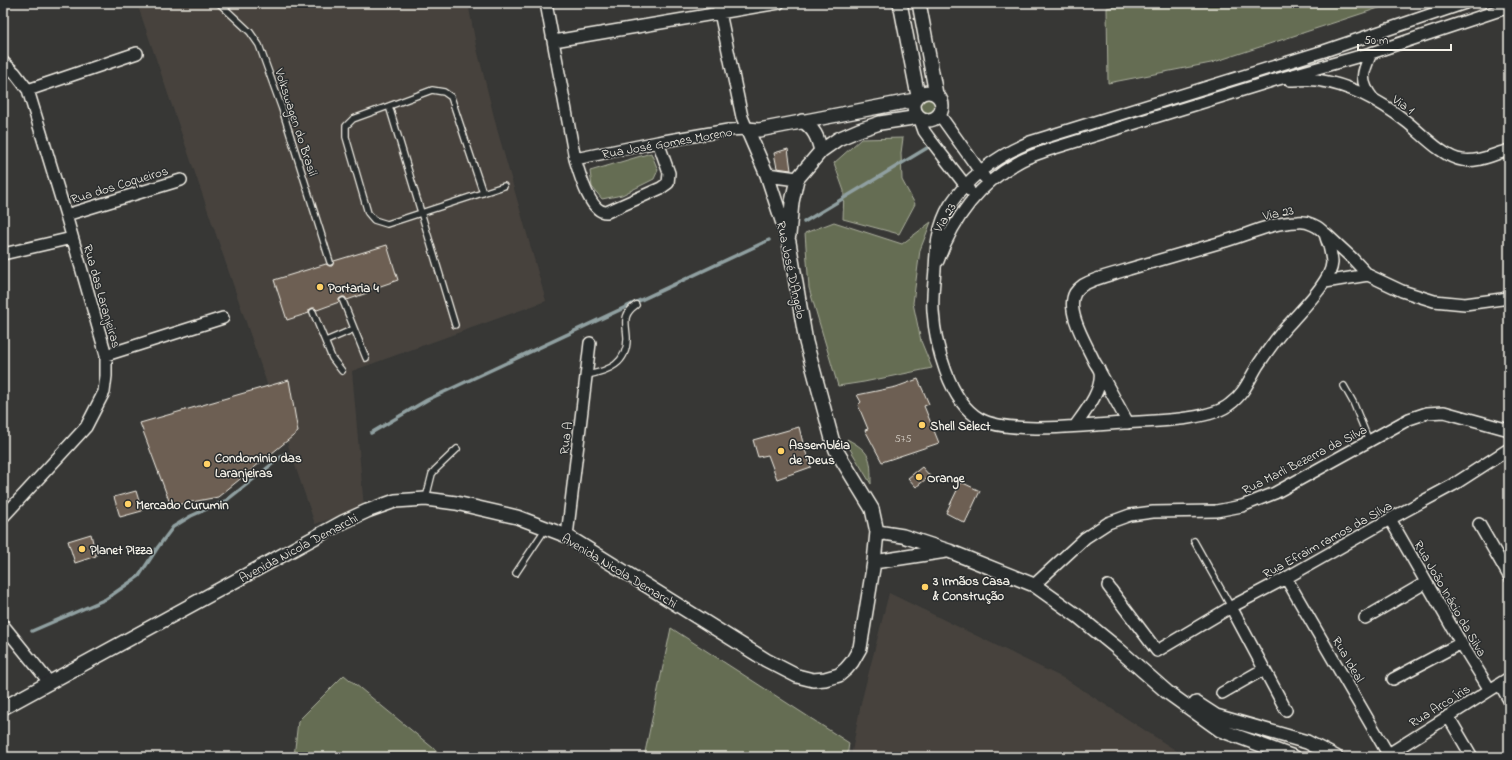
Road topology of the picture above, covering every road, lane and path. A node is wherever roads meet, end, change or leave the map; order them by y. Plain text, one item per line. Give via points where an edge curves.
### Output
1 (219, 3) edge
2 (546, 3) edge
3 (779, 3) edge
4 (900, 3) edge
5 (918, 3) edge
6 (1465, 3) edge
7 (1509, 7) edge
8 (718, 8) edge
9 (1384, 30) junction
10 (554, 41) junction
11 (1371, 53) junction
12 (137, 54) dead end
13 (3, 62) edge
14 (1332, 64) junction
15 (1275, 80) junction
16 (1332, 83) junction
17 (28, 90) junction
18 (936, 94) junction
19 (916, 98) junction
20 (1374, 100) junction
21 (390, 106) junction
22 (939, 114) junction
23 (919, 117) junction
24 (802, 121) junction
25 (747, 129) junction
26 (658, 142) junction
27 (1509, 150) edge
28 (821, 151) junction
29 (575, 159) junction
30 (980, 172) junction
31 (767, 175) junction
32 (798, 179) junction
33 (181, 180) dead end
34 (989, 184) junction
35 (504, 186) dead end
36 (966, 186) junction
37 (483, 193) junction
38 (975, 197) junction
39 (421, 212) junction
40 (66, 215) junction
41 (1325, 234) junction
42 (72, 238) junction
43 (789, 242) junction
44 (3, 254) edge
45 (330, 262) dead end
46 (935, 271) junction
47 (1368, 275) junction
48 (1325, 282) junction
49 (1509, 297) edge
50 (343, 301) dead end
51 (636, 305) dead end
52 (313, 312) dead end
53 (223, 318) dead end
54 (455, 325) dead end
55 (354, 329) junction
56 (326, 341) junction
57 (590, 343) dead end
58 (106, 355) junction
59 (366, 358) dead end
60 (342, 371) dead end
61 (1100, 372) junction
62 (587, 375) junction
63 (1344, 386) dead end
64 (1128, 423) junction
65 (1075, 426) junction
66 (1509, 430) edge
67 (1368, 441) junction
68 (457, 449) dead end
69 (1509, 449) edge
70 (426, 499) junction
71 (3, 517) edge
72 (1390, 519) junction
73 (1479, 524) dead end
74 (546, 528) junction
75 (877, 532) junction
76 (567, 536) junction
77 (1194, 541) dead end
78 (949, 551) junction
79 (874, 562) junction
80 (516, 573) dead end
81 (1509, 576) edge
82 (1286, 578) junction
83 (1425, 583) junction
84 (1034, 585) junction
85 (1108, 586) dead end
86 (1231, 607) junction
87 (1365, 618) dead end
88 (3, 625) edge
89 (1461, 644) junction
90 (1264, 669) junction
91 (1143, 671) junction
92 (1393, 679) dead end
93 (49, 682) junction
94 (1500, 684) edge
95 (1222, 693) dead end
96 (1509, 700) edge
97 (3, 708) edge
98 (1286, 710) dead end
99 (1448, 716) junction
100 (1386, 756) edge
101 (1294, 757) edge
102 (1336, 757) edge
103 (1472, 757) edge

1 - 45 lane, Volkswagen do Brasil via 250,32 259,45
2 - 10 street
3 - 8 street
4 - 19 street
5 - 18 street
6 - 9 street, Via 23
7 - 11 street, Via 23
8 - 10 street
8 - 25 street, Rua José D'Angelo via 742,117
9 - 14 street via 1380,36 1338,52
9 - 30 street, Via 23 via 1030,142 1009,152
10 - 29 street
11 - 14 street, Via 23
11 - 20 street via 1365,67 1363,82
12 - 17 street
13 - 17 street, Rua das Laranjeiras
14 - 15 street, Via 23
14 - 16 street
15 - 16 street, Via 1 via 1316,80
15 - 34 street, Via 23 via 1048,150 1018,162
16 - 20 street, Via 1
17 - 40 street, Rua das Laranjeiras
18 - 19 street via 926,92
18 - 22 street via 941,101
19 - 23 street via 914,109
19 - 24 street, Rua José Gomes Moreno
20 - 27 street, Via 1 via 1407,122 1445,153 1460,160 1473,161
21 - 37 lane via 432,90 444,92 451,97
21 - 39 lane
21 - 39 lane via 353,119 346,126 346,137 368,213 374,220 387,224
22 - 23 street via 927,120
22 - 30 street
23 - 28 street via 880,123 859,130 838,139
23 - 36 street via 924,131
24 - 25 street, Rua José Gomes Moreno via 759,130
24 - 28 street via 814,132
25 - 26 street, Rua José Gomes Moreno
25 - 31 street, Rua José D'Angelo
26 - 29 street, Rua José Gomes Moreno
26 - 29 street via 669,173 668,183 607,212 596,208 583,184
28 - 32 street
30 - 34 street
30 - 36 street, Via 23
31 - 32 street
31 - 43 street, Rua José D'Angelo
32 - 43 street via 792,202
33 - 40 street, Rua dos Coqueiros
34 - 38 street, Via 23
35 - 37 lane
36 - 38 street
36 - 46 street, Via 23 via 949,207 939,230 935,249
37 - 39 lane
38 - 46 street, Via 23 via 956,221
39 - 54 lane
40 - 42 street, Rua das Laranjeiras
41 - 47 street
41 - 48 street, Via 23 via 1332,265
41 - 61 street, Via 23 via 1313,224 1302,221 1272,226 1082,285 1072,299 1073,310
42 - 44 street
42 - 58 street, Rua das Laranjeiras
43 - 75 street, Rua José D'Angelo via 806,342 832,439 872,509
46 - 65 street, Via 23 via 933,312 939,348 947,373 968,410 993,425 1021,428
47 - 48 street
47 - 49 street via 1402,291 1434,301 1465,304
48 - 64 street, Via 23 via 1281,333 1242,393 1228,407 1212,413 1178,419
50 - 55 lane
51 - 62 lane via 625,318 626,346 622,359 613,368
52 - 56 lane
53 - 58 street
55 - 56 lane
55 - 59 lane
56 - 60 lane via 332,358
57 - 62 street, Rua A
58 - 71 street, Rua das Laranjeiras via 104,392 86,427
61 - 64 street, Via 23
61 - 65 street via 1092,402
62 - 76 street, Rua A
63 - 67 lane
64 - 65 street, Via 23
66 - 67 street, Rua Marli Bezerra da Silva via 1444,412 1427,413 1409,419
67 - 84 street, Rua Marli Bezerra da Silva via 1275,493 1242,506 1216,511 1152,512 1130,515 1108,523 1085,538
68 - 70 lane via 432,474
69 - 72 street, Rua Efraim ramos da Silva via 1453,485
70 - 74 street, Avenida Nicola Demarchi via 456,502
70 - 93 street, Avenida Nicola Demarchi via 395,501 367,510
72 - 82 street, Rua Efraim ramos da Silva
72 - 83 street, Rua João Inácio da Silva
73 - 81 street
74 - 76 street, Avenida Nicola Demarchi
74 - 80 lane
75 - 78 street via 902,536
75 - 79 street, Avenida Nicola Demarchi
76 - 79 street, Avenida Nicola Demarchi via 766,660 797,676 813,680 839,675 852,662 860,648
77 - 86 lane
78 - 79 street
78 - 84 street
82 - 86 street, Rua Efraim ramos da Silva
82 - 100 street, Rua Ideal
83 - 87 street
83 - 89 street, Rua João Inácio da Silva
84 - 91 street via 1079,617
85 - 86 street, Rua Efraim ramos da Silva via 1157,651
86 - 90 street
88 - 93 street
89 - 92 street
89 - 94 street, Rua João Inácio da Silva
90 - 95 street
90 - 98 street
91 - 101 street via 1166,692 1220,730
91 - 102 street via 1216,716 1308,742
93 - 97 street, Avenida Nicola Demarchi
94 - 96 street, Rua João Inácio da Silva
94 - 99 street, Rua Arco Íris
99 - 100 street, Rua Arco Íris
99 - 103 street

